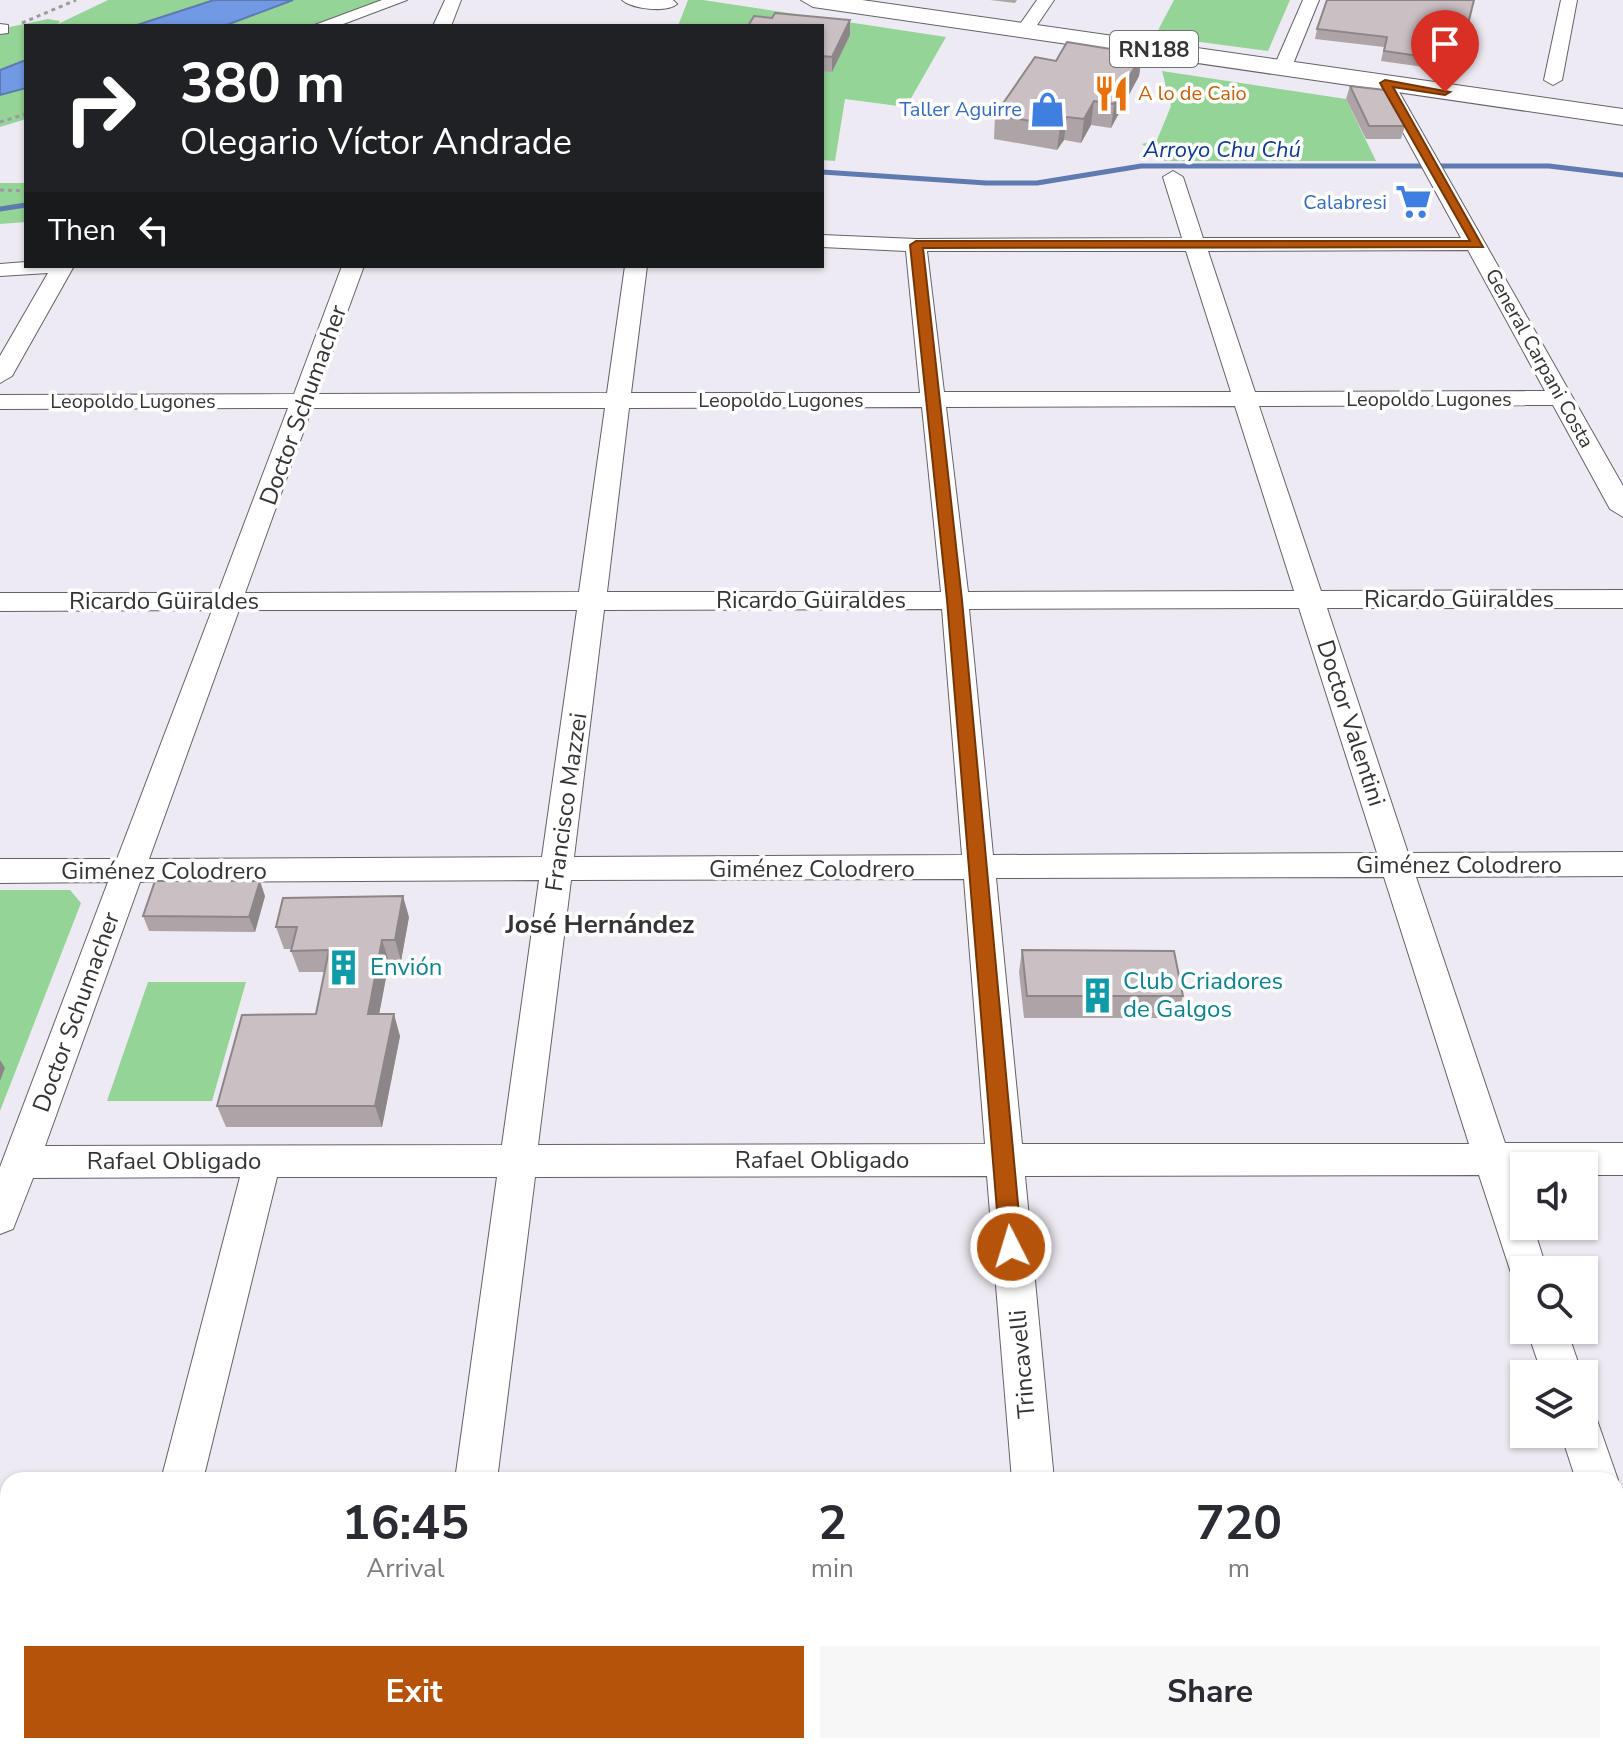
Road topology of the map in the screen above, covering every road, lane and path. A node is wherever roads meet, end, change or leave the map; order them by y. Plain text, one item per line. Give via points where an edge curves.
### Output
1 (76, 0) edge
2 (399, 0) edge
3 (453, 0) edge
4 (630, 0) edge
5 (813, 0) edge
6 (1046, 0) edge
7 (1311, 0) edge
8 (1569, 0) edge
9 (670, 2) edge
10 (327, 24) edge
11 (443, 24) edge
12 (666, 24) edge
13 (1, 29) edge
14 (1025, 30) junction
15 (1282, 69) junction
16 (1553, 80) dead end
17 (1385, 83) junction
18 (24, 115) edge
19 (1623, 117) edge
20 (0, 122) edge
21 (1173, 177) dead end
22 (0, 190) edge
23 (24, 191) edge
24 (824, 241) edge
25 (1194, 244) junction
26 (1478, 244) junction
27 (916, 245) junction
28 (30, 268) edge
29 (60, 268) edge
30 (352, 268) edge
31 (636, 268) edge
32 (0, 270) edge
33 (0, 376) edge
34 (1561, 398) junction
35 (619, 399) junction
36 (935, 400) junction
37 (1242, 400) junction
38 (305, 401) junction
39 (0, 402) edge
40 (1623, 509) edge
41 (1310, 599) junction
42 (1623, 599) edge
43 (593, 600) junction
44 (955, 600) junction
45 (231, 601) junction
46 (0, 602) edge
47 (1623, 864) edge
48 (1397, 865) junction
49 (977, 868) junction
50 (556, 870) junction
51 (0, 871) edge
52 (128, 871) junction
53 (1623, 1159) edge
54 (1002, 1160) junction
55 (1491, 1160) junction
56 (263, 1161) junction
57 (519, 1161) junction
58 (21, 1162) junction
59 (0, 1217) edge
60 (1523, 1256) edge
61 (1587, 1448) edge
62 (184, 1472) edge
63 (477, 1472) edge
64 (1032, 1472) edge
65 (1594, 1472) edge

1 - 13 path
2 - 10 street
3 - 11 street
4 - 9 street
5 - 14 highway, RN188
6 - 14 street
7 - 15 street
8 - 16 street
9 - 12 street
14 - 15 highway, RN188
15 - 17 highway, RN188
17 - 19 highway, RN188
17 - 26 street, General Carpani Costa
18 - 20 path
21 - 25 street, Doctor Valentini
22 - 23 path
24 - 27 street
25 - 26 street
25 - 27 street
25 - 37 street, Doctor Valentini
26 - 34 street, General Carpani Costa
27 - 36 street, Trincavelli
28 - 32 street
29 - 33 street
30 - 38 street, Doctor Schumacher
31 - 35 street, Francisco Mazzei
34 - 37 street, Leopoldo Lugones
34 - 40 street, General Carpani Costa
35 - 36 street, Leopoldo Lugones
35 - 38 street, Leopoldo Lugones
35 - 43 street, Francisco Mazzei
36 - 37 street, Leopoldo Lugones
36 - 44 street, Trincavelli
37 - 41 street, Doctor Valentini
38 - 39 street, Leopoldo Lugones
38 - 45 street, Doctor Schumacher
41 - 42 street, Ricardo Güiraldes
41 - 44 street, Ricardo Güiraldes
41 - 48 street, Doctor Valentini
43 - 44 street, Ricardo Güiraldes
43 - 45 street, Ricardo Güiraldes
43 - 50 street, Francisco Mazzei
44 - 49 street, Trincavelli
45 - 46 street, Ricardo Güiraldes
45 - 52 street, Doctor Schumacher
47 - 48 street, Giménez Colodrero
48 - 49 street, Giménez Colodrero
48 - 55 street, Doctor Valentini
49 - 50 street, Giménez Colodrero
49 - 54 street, Trincavelli
50 - 52 street, Giménez Colodrero
50 - 57 street, Francisco Mazzei
51 - 52 street, Giménez Colodrero
52 - 58 street, Doctor Schumacher
53 - 55 street, Rafael Obligado
54 - 55 street, Rafael Obligado
54 - 57 street, Rafael Obligado
54 - 64 street, Trincavelli
55 - 60 street, Doctor Valentini
56 - 57 street, Rafael Obligado
56 - 58 street, Rafael Obligado
56 - 62 street
57 - 63 street, Francisco Mazzei
58 - 59 street, Doctor Schumacher
61 - 65 street

